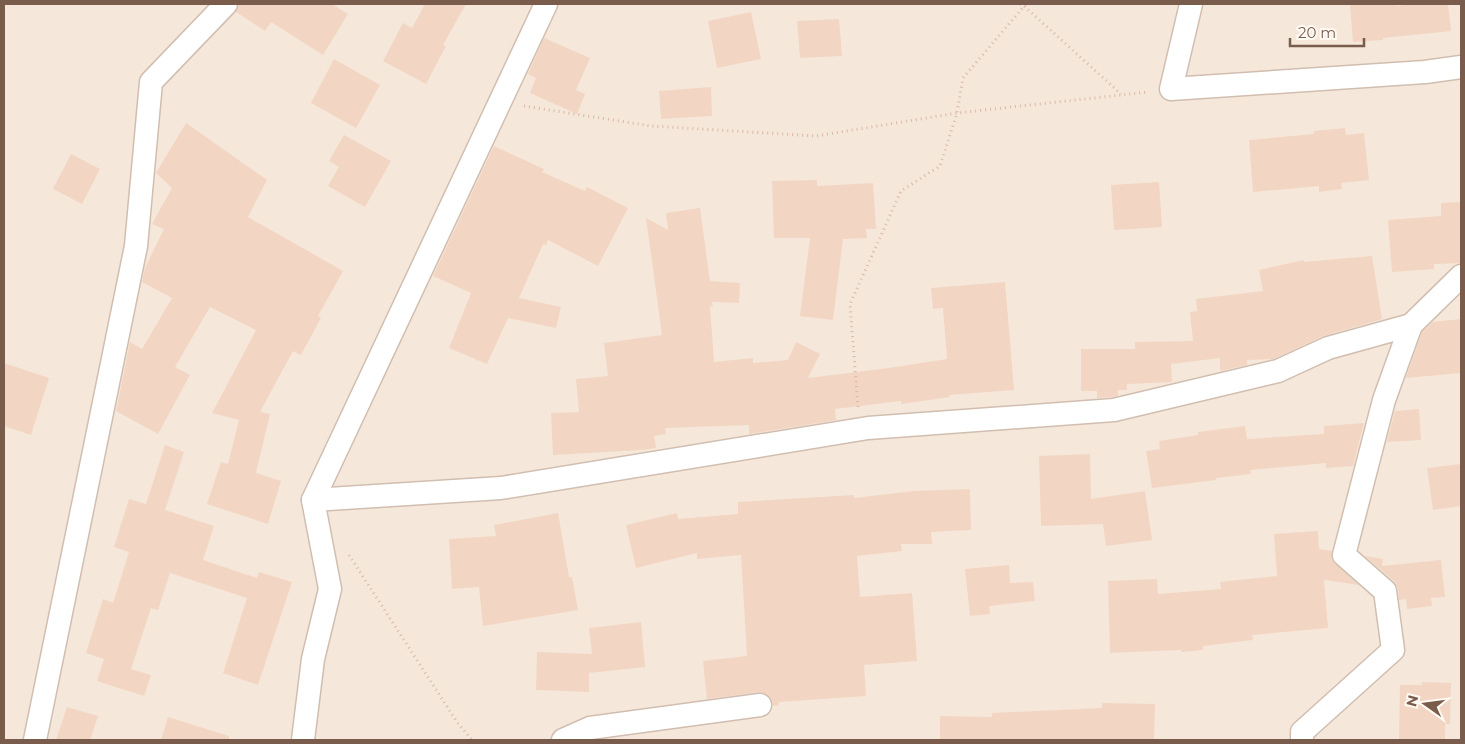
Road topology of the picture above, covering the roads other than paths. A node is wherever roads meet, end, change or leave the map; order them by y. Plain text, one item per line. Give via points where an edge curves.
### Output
1 (226, 4) edge
2 (546, 4) edge
3 (1191, 4) edge
4 (1461, 67) edge
5 (1461, 276) edge
6 (1410, 325) junction
7 (313, 500) junction
8 (760, 705) dead end
9 (35, 740) edge
10 (303, 740) edge
11 (563, 740) edge
12 (1302, 740) edge

1 - 9 street via 151,82 136,246
2 - 7 street
3 - 4 street via 1171,89
5 - 6 street
6 - 7 street via 1328,348 1278,371 1114,410 859,430 502,488
6 - 12 street via 1384,400 1344,555 1386,591 1393,650 1302,732
7 - 10 street via 330,589 312,659
8 - 11 street via 590,728

